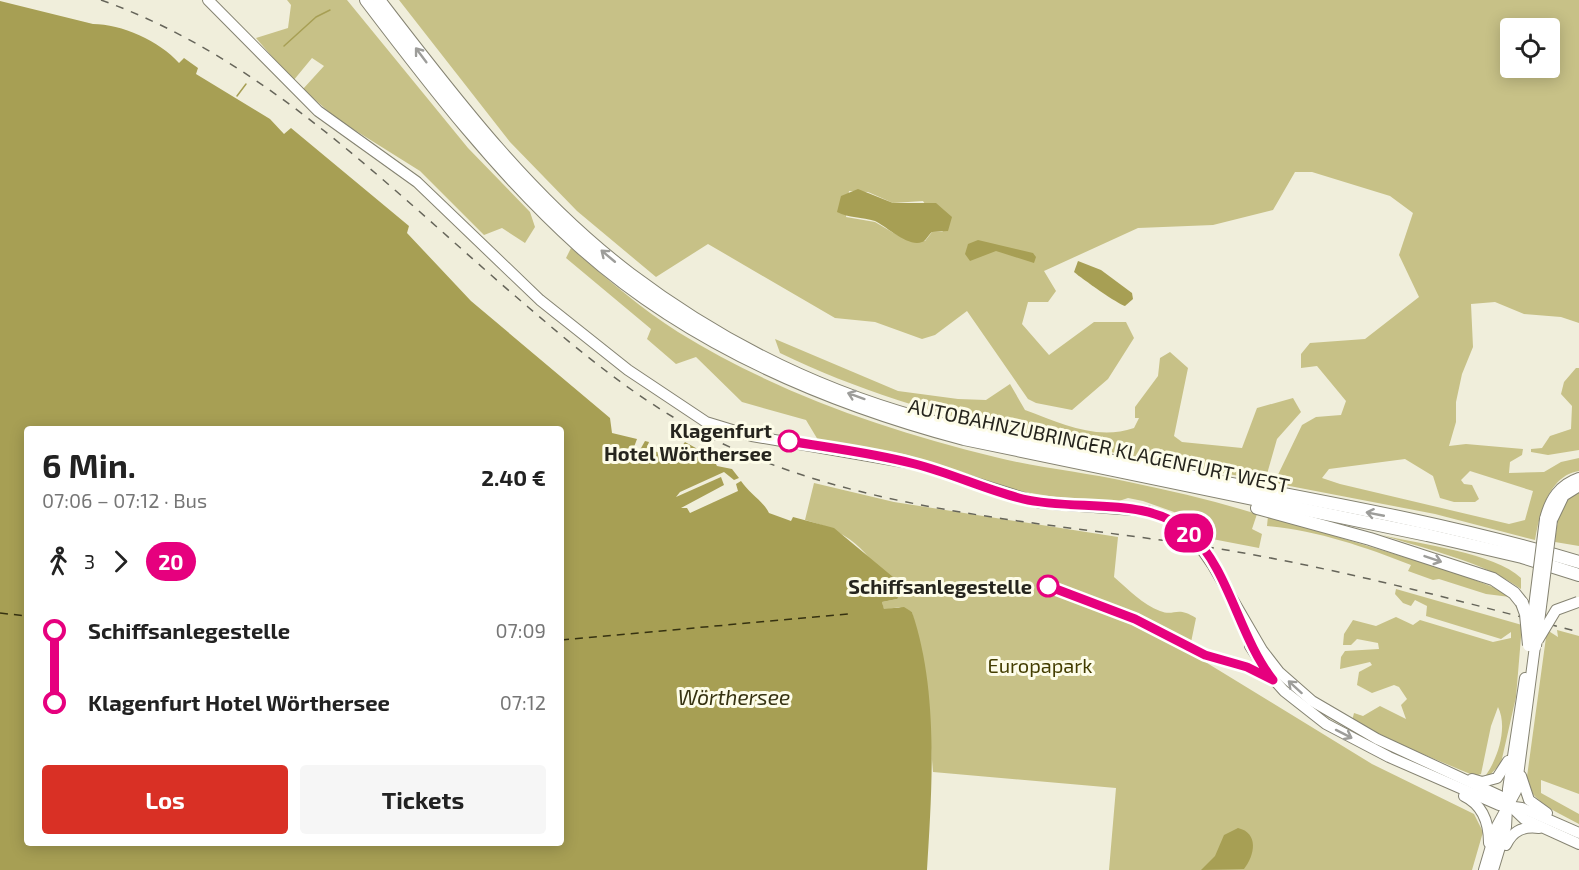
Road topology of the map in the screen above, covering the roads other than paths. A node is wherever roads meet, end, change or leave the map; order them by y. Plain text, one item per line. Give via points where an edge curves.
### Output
1 (208, 0) edge
2 (357, 0) edge
3 (366, 0) edge
4 (381, 0) edge
5 (399, 44) junction
6 (563, 223) junction
7 (584, 243) junction
8 (1579, 478) edge
9 (1579, 485) edge
10 (1251, 498) junction
11 (1277, 504) junction
12 (1548, 519) junction
13 (1579, 556) edge
14 (1560, 557) junction
15 (1579, 562) edge
16 (1579, 574) edge
17 (1578, 602) edge
18 (1234, 606) junction
19 (1532, 649) junction
20 (1517, 737) junction
21 (1522, 755) junction
22 (1389, 757) junction
23 (1416, 758) junction
24 (1507, 805) junction
25 (1552, 831) junction
26 (1579, 831) edge
27 (1579, 844) edge
28 (1489, 852) junction
29 (1484, 870) edge
30 (1494, 870) edge

1 - 18 main road, bridge via 318,111 417,182 540,300 628,370 706,422 752,436 915,464 1040,503 1147,511 1169,519 1191,534
2 - 5 highway
3 - 5 highway, AUTOBAHNZUBRINGER KLAGENFURT WEST
6 -> 4 highway, AUTOBAHNZUBRINGER KLAGENFURT WEST via 484,134
5 - 6 highway, AUTOBAHNZUBRINGER KLAGENFURT WEST via 483,148
6 - 7 highway, AUTOBAHNZUBRINGER KLAGENFURT WEST
10 -> 7 highway, AUTOBAHNZUBRINGER KLAGENFURT WEST via 915,417 823,385 703,323
7 - 10 highway, AUTOBAHNZUBRINGER KLAGENFURT WEST via 634,290 699,333 826,397 964,439
8 - 12 main road via 1561,487 1552,499
9 - 12 highway via 1563,495
10 - 11 highway, AUTOBAHNZUBRINGER KLAGENFURT WEST
10 - 11 highway
14 -> 11 highway, AUTOBAHNZUBRINGER KLAGENFURT WEST via 1441,528
11 - 16 highway, AUTOBAHNZUBRINGER KLAGENFURT WEST via 1487,549
11 -> 19 highway, bridge via 1493,579 1522,603
12 - 19 highway, bridge
13 - 14 highway
14 - 15 highway, AUTOBAHNZUBRINGER KLAGENFURT WEST
17 - 19 main road, bridge via 1557,610
18 -> 22 main road via 1267,672 1292,699 1326,724
23 -> 18 main road via 1306,697 1279,672
19 - 20 main road
19 - 21 main road
20 - 23 main road via 1503,772 1491,782
20 - 24 main road
21 - 24 main road via 1516,791
21 - 26 main road via 1522,784 1529,800
22 - 24 main road via 1498,806
22 - 28 main road via 1475,803 1486,821
23 - 24 main road via 1500,796
24 - 25 main road via 1524,819
24 - 26 main road
24 - 28 main road
24 - 30 main road via 1506,827
25 - 27 main road
25 - 30 main road via 1529,827 1512,834
28 - 29 main road

